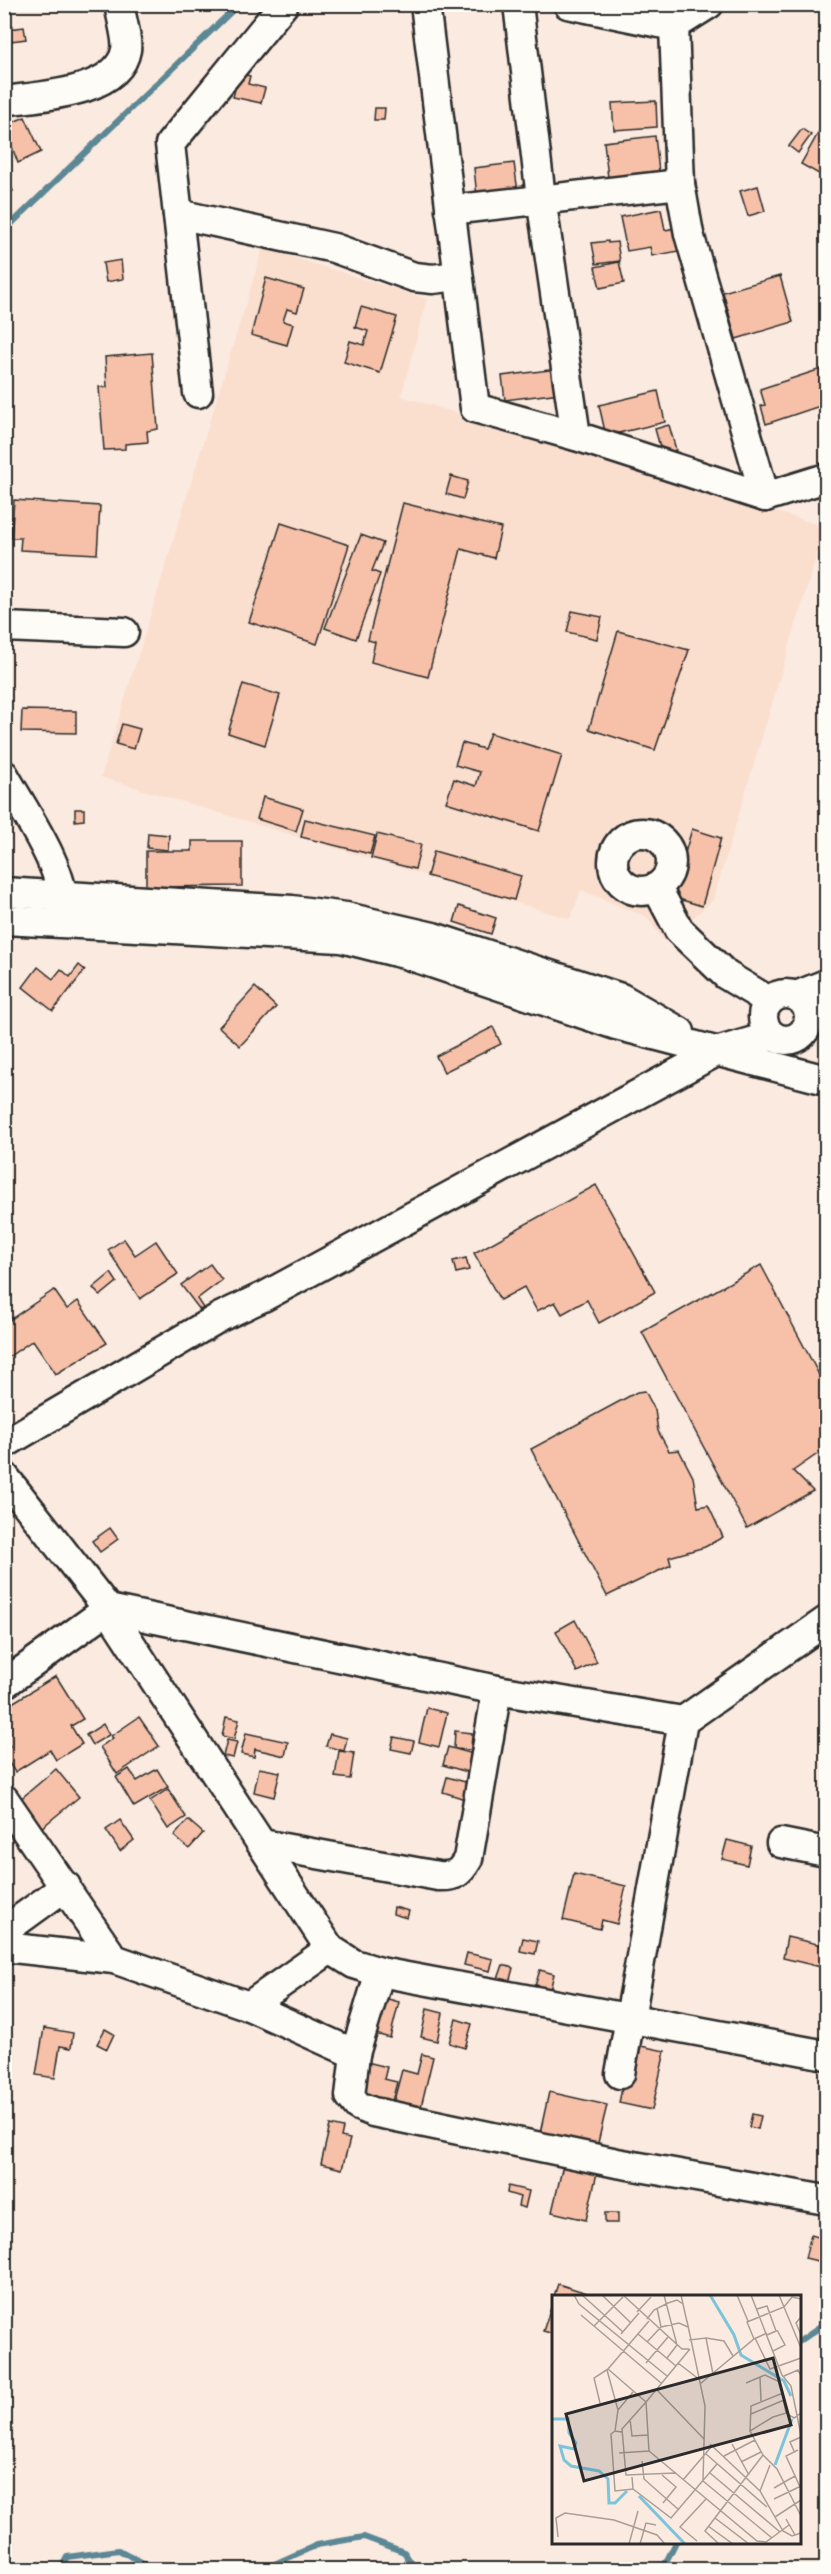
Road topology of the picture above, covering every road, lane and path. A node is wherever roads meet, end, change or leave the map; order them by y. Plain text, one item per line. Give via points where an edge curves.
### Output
1 (119, 4) edge
2 (284, 4) edge
3 (425, 4) edge
4 (518, 4) edge
5 (568, 4) edge
6 (709, 4) edge
7 (674, 26) junction
8 (4, 101) edge
9 (680, 184) junction
10 (541, 198) junction
11 (450, 210) junction
12 (178, 214) junction
13 (457, 276) junction
14 (198, 393) dead end
15 (576, 436) junction
16 (826, 478) edge
17 (765, 497) junction
18 (4, 627) edge
19 (124, 632) dead end
20 (4, 775) edge
21 (657, 888) dead end
22 (12, 892) edge
23 (64, 909) junction
24 (8, 926) edge
25 (826, 984) edge
26 (800, 1008) edge
27 (776, 1038) junction
28 (716, 1052) junction
29 (826, 1078) edge
30 (4, 1444) edge
31 (4, 1476) edge
32 (108, 1610) junction
33 (826, 1621) edge
34 (4, 1683) edge
35 (497, 1690) junction
36 (683, 1721) junction
37 (4, 1799) edge
38 (781, 1842) dead end
39 (262, 1844) junction
40 (826, 1852) edge
41 (66, 1886) junction
42 (4, 1931) edge
43 (4, 1947) edge
44 (330, 1949) junction
45 (114, 1959) junction
46 (381, 1972) junction
47 (249, 2006) junction
48 (630, 2018) junction
49 (355, 2054) junction
50 (826, 2055) edge
51 (620, 2074) dead end
52 (826, 2200) edge

1 - 8 street via 126,50 115,70 85,89
2 - 12 street via 170,144
3 - 11 street
4 - 10 street
5 - 7 street
6 - 7 street
7 - 9 street
9 - 10 street
9 - 17 street via 689,234
10 - 11 street
10 - 15 street
11 - 13 street
12 - 13 street via 334,248 414,277
12 - 14 street
13 - 15 street via 475,408
15 - 17 street
16 - 17 street
18 - 19 street
20 - 23 street via 56,870
21 - 26 street via 679,930 726,975
22 - 23 street
22 - 24 street
23 - 24 street
23 - 28 street via 292,910 346,917 433,937 621,998
25 - 26 street
26 - 27 street via 809,1021 806,1030 790,1041
26 - 27 street via 764,1009 765,1028
27 - 28 street
27 - 29 street
28 - 29 street
28 - 30 street via 220,1317
31 - 32 street
32 - 34 street
32 - 35 street
32 - 39 street
33 - 36 street
35 - 36 street
35 - 39 street via 468,1859 461,1872 452,1877 438,1876
36 - 48 street
37 - 41 street
38 - 40 street
39 - 44 street
41 - 42 street
41 - 45 street
43 - 45 street
44 - 46 street via 354,1964
44 - 47 street
45 - 47 street
46 - 48 street
46 - 49 street
47 - 49 street
48 - 50 street
48 - 51 street
49 - 52 street via 350,2096 358,2106 373,2112 617,2163

